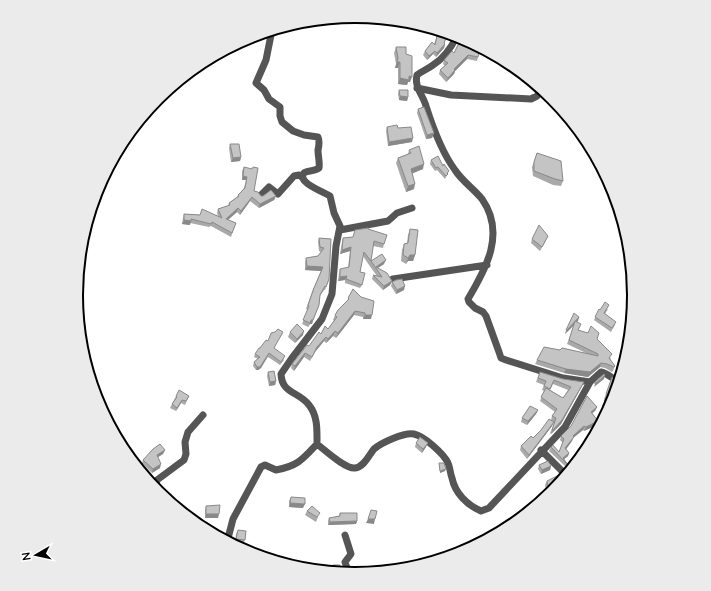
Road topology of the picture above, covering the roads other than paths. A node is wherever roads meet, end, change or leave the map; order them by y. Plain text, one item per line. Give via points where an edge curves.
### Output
1 (271, 36) edge
2 (454, 42) edge
3 (417, 88) junction
4 (538, 94) edge
5 (303, 178) junction
6 (261, 195) edge
7 (412, 208) dead end
8 (340, 230) junction
9 (487, 265) junction
10 (393, 279) edge
11 (615, 380) edge
12 (590, 382) junction
13 (203, 415) dead end
14 (317, 444) junction
15 (542, 450) junction
16 (563, 472) edge
17 (157, 481) edge
18 (345, 535) dead end
19 (228, 536) edge
20 (347, 567) edge

1 - 5 street via 266,60 256,83 269,99 280,107 282,122 304,136 319,138 319,168 306,172
2 - 3 street via 435,64 417,75
3 - 4 street via 451,95 531,99
3 - 9 street via 424,98 448,161 483,201 490,217 493,242
5 - 6 street via 299,175 294,176 278,194 269,187
5 - 8 street via 311,187 330,196
7 - 8 street via 397,213 388,221
8 - 14 street via 329,304 322,319 282,374 283,385 309,404 314,413
9 - 10 street
9 - 12 street via 468,299 486,316 502,358 563,378
11 - 12 street via 609,374 601,372
12 - 15 street via 565,427
13 - 17 street via 188,432 184,460
14 - 15 street via 346,466 355,468 362,465 379,446 394,438 413,434 424,439 442,455 448,463 455,489 481,511 489,508
14 - 19 street via 297,464 276,470 265,465 261,467 233,519
15 - 16 street
18 - 20 street via 351,554 345,562

